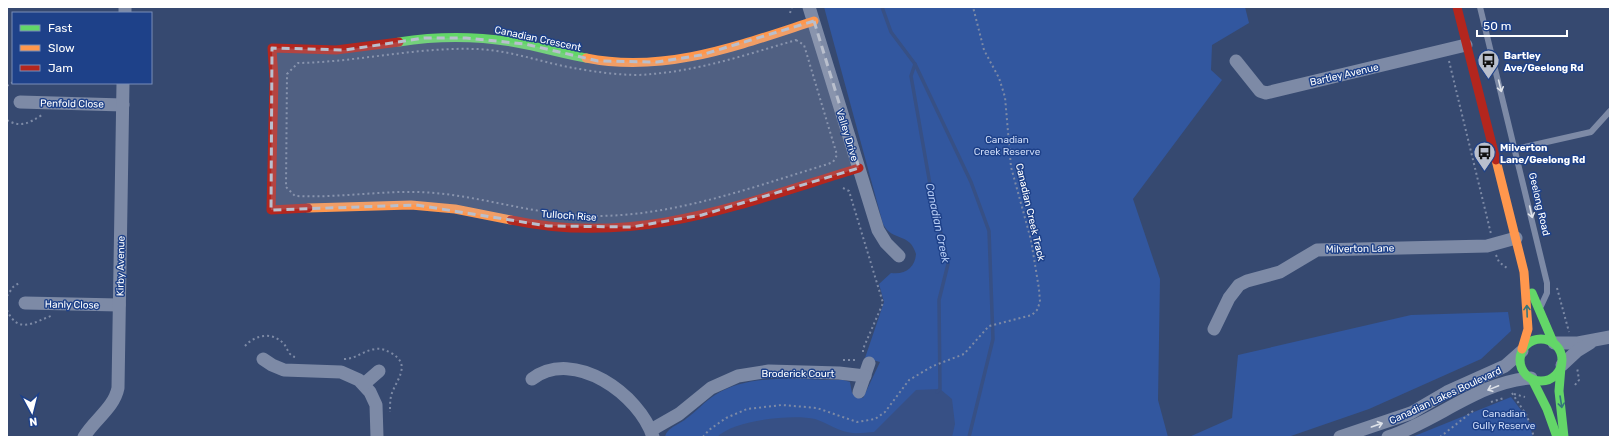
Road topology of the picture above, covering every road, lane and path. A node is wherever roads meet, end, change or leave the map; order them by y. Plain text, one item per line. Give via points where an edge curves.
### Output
1 (809, 7) edge
2 (973, 7) edge
3 (1457, 7) edge
4 (1480, 7) edge
5 (814, 21) junction
6 (1466, 45) junction
7 (1236, 61) dead end
8 (123, 84) edge
9 (20, 102) dead end
10 (123, 105) junction
11 (1610, 111) edge
12 (50, 115) dead end
13 (7, 120) edge
14 (1516, 149) junction
15 (828, 164) junction
16 (859, 168) junction
17 (832, 176) junction
18 (271, 210) joint
19 (1516, 238) junction
20 (899, 256) dead end
21 (1524, 272) junction
22 (19, 283) dead end
23 (7, 296) edge
24 (25, 303) dead end
25 (119, 305) junction
26 (7, 310) edge
27 (1539, 312) junction
28 (56, 316) dead end
29 (1214, 329) dead end
30 (1610, 337) edge
31 (1597, 340) junction
32 (1554, 342) junction
33 (1522, 350) junction
34 (866, 358) joint
35 (263, 359) dead end
36 (1561, 366) junction
37 (379, 371) dead end
38 (865, 376) junction
39 (1531, 379) junction
40 (532, 380) dead end
41 (364, 384) junction
42 (858, 392) dead end
43 (1512, 394) dead end
44 (1505, 397) dead end
45 (1527, 397) dead end
46 (1484, 405) dead end
47 (1477, 408) dead end
48 (652, 434) edge
49 (84, 437) edge
50 (377, 437) edge
51 (703, 437) edge
52 (1340, 437) edge
53 (1388, 437) edge
54 (1440, 437) edge
55 (1557, 437) edge
56 (1564, 437) edge

1 - 5 street, Valley Drive
2 - 51 path, Canadian Creek Track via 984,50 999,78 1005,97 1011,167 1031,240 1039,288 1040,302 1032,315 996,323 982,332 964,354 909,380 885,412 874,419 857,422 817,408 782,405 747,409 709,430
3 - 6 street
4 -> 14 lane, Geelong Road
5 - 16 street, Valley Drive
5 - 18 street, Canadian Crescent via 712,52 657,62 598,61 525,44 466,38 413,40 345,50 272,48 274,79
6 - 7 street, Bartley Avenue via 1266,93 1260,91
6 - 19 street
8 - 10 street, Kirby Avenue
9 - 10 street, Penfold Close
10 - 25 street, Kirby Avenue
11 - 14 lane via 1590,132
12 - 13 path via 42,115 24,124
14 -> 27 lane, Geelong Road via 1547,283 1547,293
15 - 15 path via 710,200 677,208 631,214 590,216 540,212 465,197 420,192 295,196 286,187 287,74 298,63 330,63 444,48 478,49 529,57 573,68 651,75 706,66 796,40 804,44 837,155 833,162
15 - 17 path
16 - 17 street, Tulloch Rise
16 - 20 street, Valley Drive via 880,234
17 - 18 street, Tulloch Rise via 702,216 632,227 591,228 537,224 459,209 416,205
17 - 34 path via 836,188 841,187 849,191 883,303 863,349
19 - 21 street
19 - 29 street, Milverton Lane via 1487,246 1317,250 1280,272 1239,285 1229,298
21 - 27 street
33 -> 21 street via 1528,329
22 - 23 path
24 - 25 street, Hanly Close
25 - 49 street, Kirby Avenue via 118,391
26 - 28 path via 14,321 27,325
27 - 32 street
30 - 31 street
31 - 32 street via 1572,344
31 - 36 street via 1577,351
32 - 33 street via 1537,339 1528,343
32 - 36 street via 1561,352
33 - 39 street via 1521,366
52 -> 33 street, Canadian Lakes Boulevard via 1411,413 1462,385 1505,366
34 - 38 street
35 - 41 street via 284,370 345,373
36 - 39 street via 1557,374 1550,379
36 -> 56 street via 1559,391
37 - 41 street
38 - 42 street
38 - 48 street, Broderick Court via 769,371 738,376 711,388
39 -> 53 street, Canadian Lakes Boulevard via 1509,381
39 - 55 street via 1547,409
40 - 48 street via 543,373 562,370 578,371 600,378 629,399 641,413
41 - 50 street via 376,405
43 - 45 path
44 - 46 path
47 - 54 path

